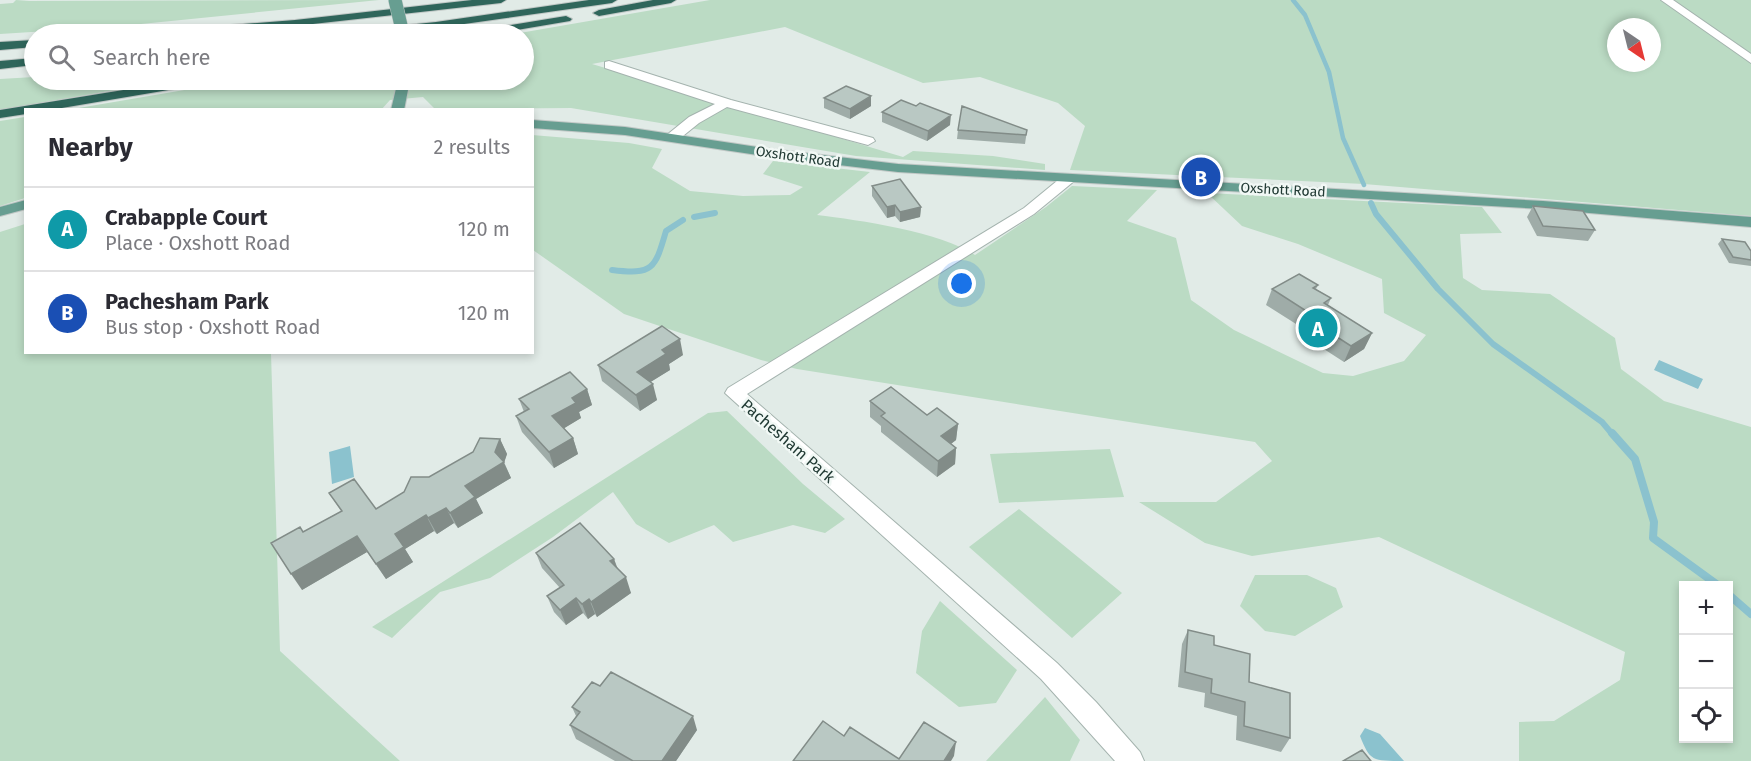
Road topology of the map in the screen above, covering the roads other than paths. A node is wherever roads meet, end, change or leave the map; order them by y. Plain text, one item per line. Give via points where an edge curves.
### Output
1 (395, 0) edge
2 (501, 0) edge
3 (612, 0) edge
4 (671, 0) edge
5 (1666, 0) edge
6 (282, 24) edge
7 (401, 24) edge
8 (443, 24) edge
9 (533, 24) edge
10 (24, 45) edge
11 (0, 46) edge
12 (1751, 59) edge
13 (24, 63) edge
14 (0, 65) edge
15 (609, 65) dead end
16 (144, 90) edge
17 (402, 90) edge
18 (726, 103) junction
19 (36, 108) edge
20 (397, 108) edge
21 (24, 110) edge
22 (0, 114) edge
23 (534, 124) edge
24 (673, 137) junction
25 (868, 141) dead end
26 (1068, 179) junction
27 (24, 205) edge
28 (0, 212) edge
29 (1751, 222) edge
30 (1131, 761) edge

1 - 7 main road, bridge
2 - 6 highway
3 - 8 highway
4 - 9 highway
5 - 12 street
10 - 11 highway
13 - 14 highway
15 - 18 street, Oxshott Road
16 - 19 highway
17 - 20 main road
18 - 24 street via 693,120
18 - 25 street, Oxshott Road
21 - 22 highway
23 - 24 main road, Oxshott Road
24 - 26 main road, Oxshott Road via 854,164
26 - 29 main road, Oxshott Road via 1520,203
26 - 30 street, Pachesham Park via 1029,211 734,393 1040,664
27 - 28 main road

